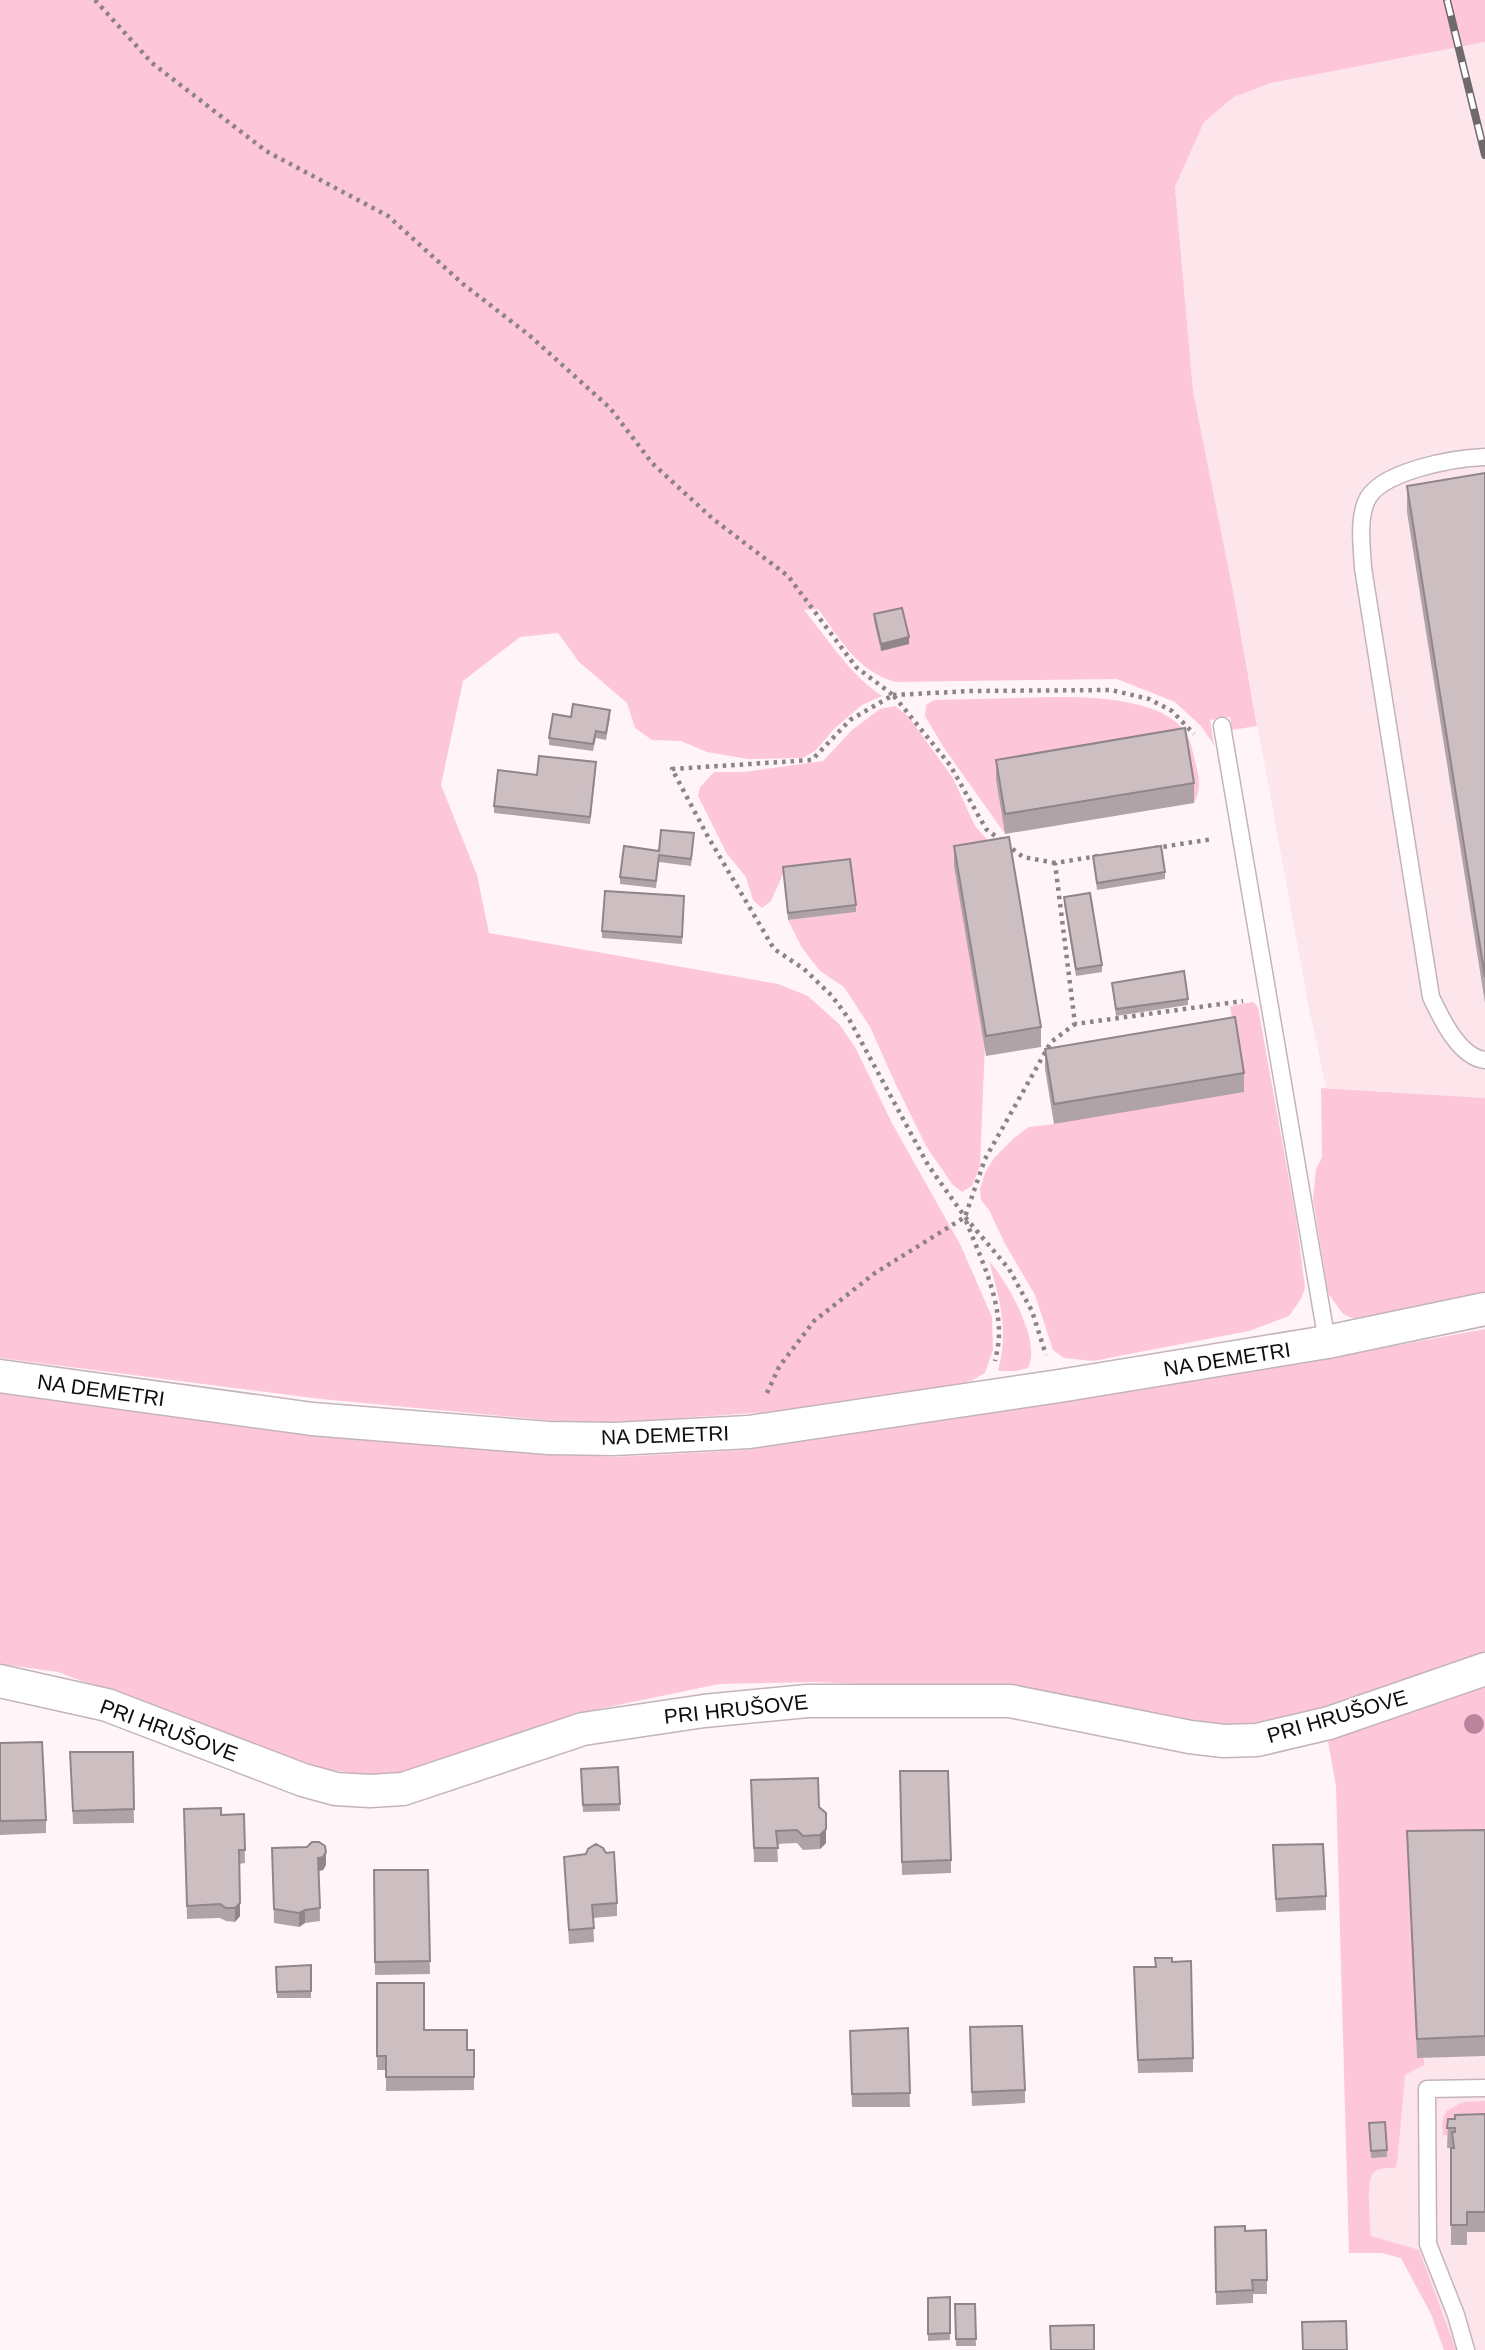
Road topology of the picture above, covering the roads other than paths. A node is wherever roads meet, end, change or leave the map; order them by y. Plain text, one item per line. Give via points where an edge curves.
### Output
1 (1485, 457) edge
2 (1223, 726) dead end
3 (1485, 1060) edge
4 (1485, 1309) edge
5 (1327, 1342) junction
6 (0, 1376) edge
7 (1485, 1669) edge
8 (0, 1681) edge
9 (1485, 2088) edge
10 (1466, 2350) edge

1 - 3 lane via 1431,465 1379,484 1366,501 1361,530 1363,568 1431,997 1458,1043
2 - 5 lane
4 - 5 street, NA DEMETRI
5 - 6 street, NA DEMETRI via 749,1432 615,1439 312,1419
7 - 8 street, PRI HRUŠOVE via 1329,1723 1257,1740 1190,1737 1010,1701 807,1700 583,1729 403,1789 370,1791 336,1789 303,1780 107,1705
9 - 10 lane via 1427,2090 1427,2244

